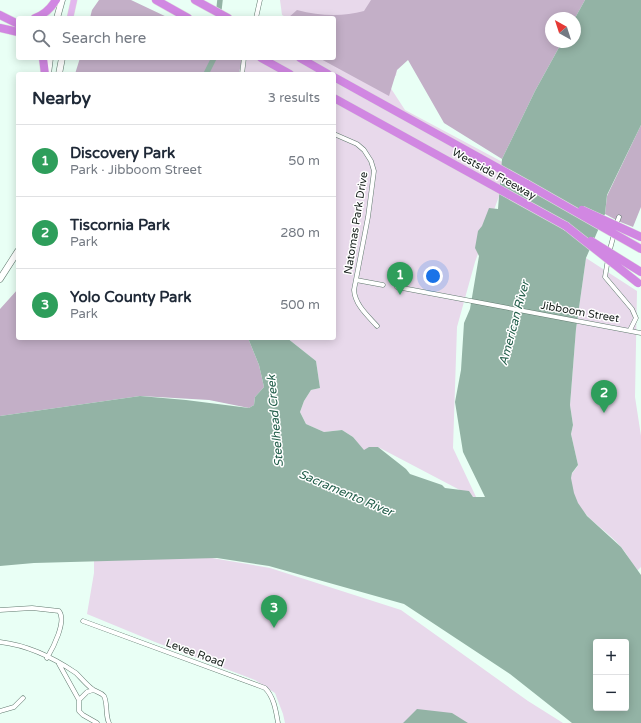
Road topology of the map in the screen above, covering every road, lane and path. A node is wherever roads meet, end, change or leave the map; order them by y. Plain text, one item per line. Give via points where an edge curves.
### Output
1 (56, 0) edge
2 (62, 0) edge
3 (74, 0) edge
4 (152, 0) edge
5 (156, 0) edge
6 (195, 0) edge
7 (260, 0) edge
8 (174, 10) junction
9 (3, 16) edge
10 (39, 16) edge
11 (58, 16) edge
12 (70, 16) edge
13 (184, 16) edge
14 (224, 16) edge
15 (256, 16) edge
16 (16, 19) edge
17 (16, 23) edge
18 (0, 28) edge
19 (16, 32) edge
20 (43, 60) edge
21 (50, 60) edge
22 (62, 60) edge
23 (244, 60) edge
24 (265, 60) edge
25 (304, 60) edge
26 (46, 72) edge
27 (46, 72) edge
28 (59, 72) edge
29 (242, 72) edge
30 (286, 72) edge
31 (324, 72) edge
32 (336, 78) edge
33 (336, 99) edge
34 (336, 135) edge
35 (527, 184) junction
36 (619, 217) dead end
37 (566, 226) junction
38 (641, 237) edge
39 (641, 249) edge
40 (16, 254) edge
41 (641, 272) edge
42 (0, 279) edge
43 (356, 280) junction
44 (640, 284) edge
45 (383, 285) dead end
46 (397, 287) dead end
47 (377, 326) dead end
48 (630, 330) junction
49 (641, 332) edge
50 (0, 610) edge
51 (83, 621) dead end
52 (0, 642) edge
53 (47, 658) junction
54 (59, 663) junction
55 (93, 690) junction
56 (23, 698) dead end
57 (79, 700) junction
58 (0, 711) edge
59 (98, 723) edge
60 (109, 723) edge
61 (278, 723) edge

1 - 10 highway
2 - 11 main road
3 - 12 main road
4 - 8 highway
5 - 8 highway
6 - 14 highway
7 - 15 street
8 - 13 highway
9 - 16 highway
9 - 17 highway
18 - 19 highway
20 - 26 highway
21 - 27 main road
22 - 28 main road
23 - 29 street
24 - 30 highway
25 - 31 highway
32 - 35 highway, Westside Freeway
33 - 37 highway, Westside Freeway
34 - 43 street, Natomas Park Drive via 364,150 374,171
35 - 38 highway, bridge
35 - 39 highway, Westside Freeway, bridge
36 - 48 street via 605,277 632,309 634,322
37 - 41 highway, Westside Freeway, bridge
37 - 44 highway, bridge
40 - 42 main road
43 - 45 street
43 - 47 street, Natomas Park Drive via 354,297
46 - 48 street, Jibboom Street
48 - 49 street, Jibboom Street
50 - 53 street via 32,608 59,611 62,614 59,632
51 - 61 street, Levee Road via 265,688 273,700
52 - 53 street via 23,647
53 - 54 street
54 - 55 street via 77,674
54 - 57 street
55 - 57 street
55 - 60 street via 104,697
56 - 58 street via 14,707
57 - 59 street via 79,710 83,715

